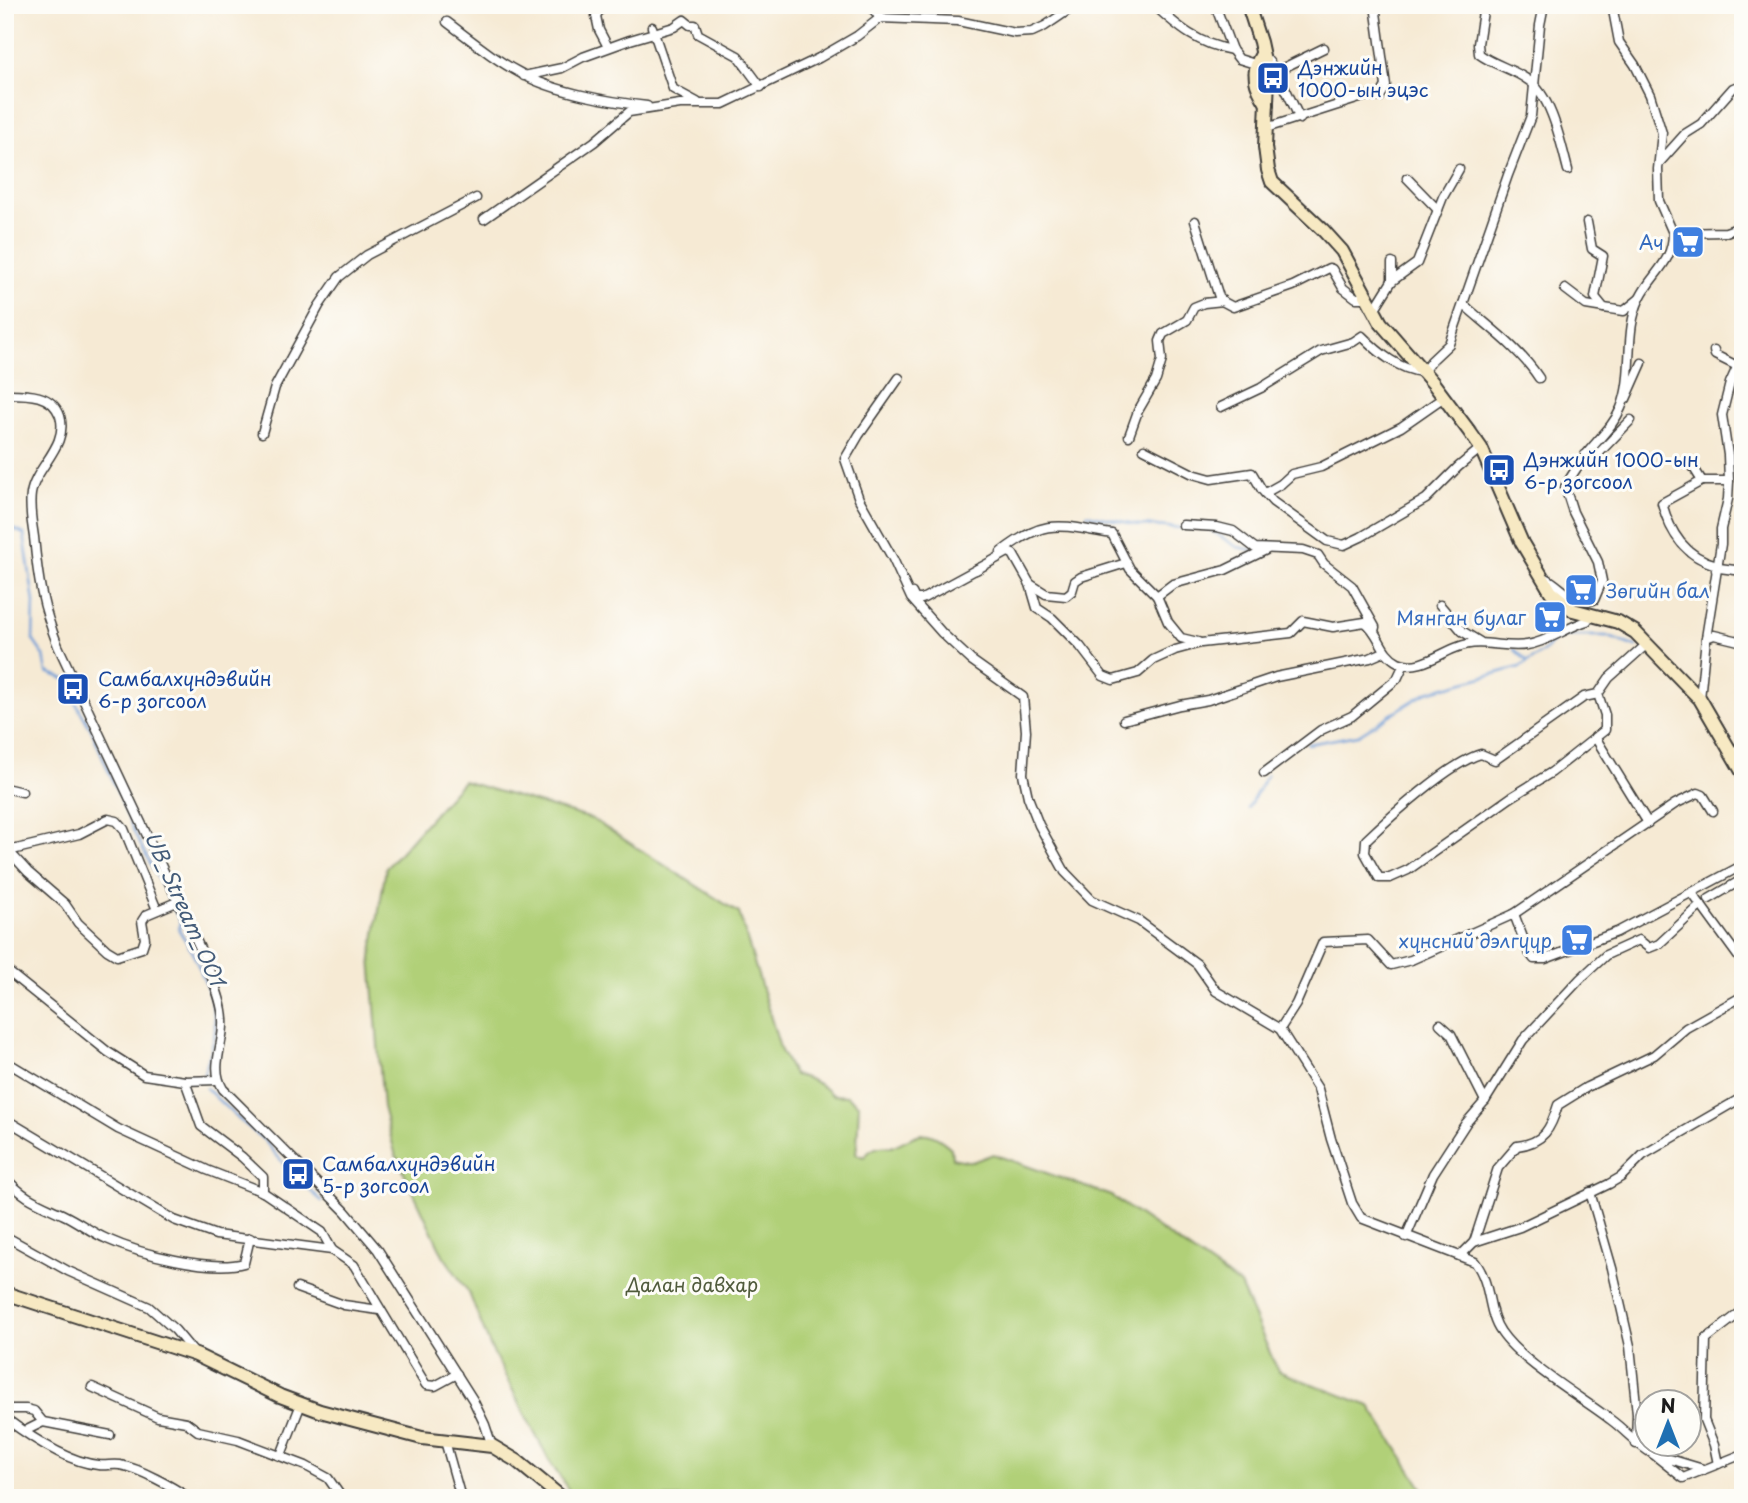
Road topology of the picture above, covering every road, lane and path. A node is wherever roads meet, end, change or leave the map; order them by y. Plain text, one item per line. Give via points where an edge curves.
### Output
1 (602, 5) edge
2 (870, 5) edge
3 (1076, 5) edge
4 (1154, 5) edge
5 (1215, 5) edge
6 (1248, 5) edge
7 (1374, 5) edge
8 (1484, 5) edge
9 (1544, 5) edge
10 (1612, 5) edge
11 (880, 18) junction
12 (447, 22) dead end
13 (653, 30) junction
14 (608, 47) junction
15 (1324, 48) dead end
16 (1233, 50) junction
17 (1259, 59) junction
18 (1277, 71) junction
19 (524, 76) junction
20 (1535, 85) junction
21 (1743, 85) edge
22 (761, 87) junction
23 (699, 104) junction
24 (654, 107) junction
25 (1300, 118) junction
26 (1266, 128) junction
27 (1659, 163) junction
28 (1459, 169) dead end
29 (1567, 170) dead end
30 (1407, 178) dead end
31 (475, 198) dead end
32 (1438, 210) junction
33 (484, 219) dead end
34 (1195, 221) dead end
35 (1587, 222) dead end
36 (1743, 226) edge
37 (1673, 233) junction
38 (1392, 263) dead end
39 (1392, 281) junction
40 (1565, 289) dead end
41 (1639, 299) junction
42 (1223, 302) junction
43 (1371, 304) junction
44 (1462, 304) junction
45 (1604, 308) junction
46 (1714, 351) dead end
47 (1743, 354) edge
48 (1642, 363) dead end
49 (1737, 366) junction
50 (1423, 372) junction
51 (899, 377) dead end
52 (1539, 378) dead end
53 (5, 394) edge
54 (1444, 397) junction
55 (1221, 407) dead end
56 (1621, 408) junction
57 (1630, 420) dead end
58 (262, 433) dead end
59 (1129, 436) dead end
60 (1144, 449) dead end
61 (1481, 449) junction
62 (1585, 456) junction
63 (1692, 465) dead end
64 (1702, 481) junction
65 (1728, 481) junction
66 (1265, 493) junction
67 (1183, 525) dead end
68 (1268, 549) junction
69 (1126, 563) junction
70 (1717, 568) junction
71 (976, 570) junction
72 (1743, 571) edge
73 (1543, 580) junction
74 (1030, 584) junction
75 (906, 588) junction
76 (1157, 596) junction
77 (1440, 605) dead end
78 (1591, 615) junction
79 (1374, 631) junction
80 (1706, 638) junction
81 (1480, 642) junction
82 (1743, 642) edge
83 (1200, 643) junction
84 (1647, 644) junction
85 (1384, 652) junction
86 (1404, 664) junction
87 (1598, 694) junction
88 (1700, 699) junction
89 (1124, 720) dead end
90 (1595, 737) junction
91 (1743, 744) edge
92 (1732, 755) junction
93 (1264, 773) dead end
94 (1743, 773) edge
95 (5, 789) edge
96 (22, 792) dead end
97 (1713, 811) dead end
98 (1647, 823) junction
99 (7, 849) edge
100 (1743, 865) edge
101 (1743, 879) edge
102 (1692, 893) junction
103 (1709, 899) dead end
104 (173, 903) junction
105 (1701, 905) junction
106 (157, 909) junction
107 (1514, 915) junction
108 (1743, 963) edge
109 (5, 969) edge
110 (1743, 996) edge
111 (1440, 1024) dead end
112 (1280, 1028) junction
113 (5, 1061) edge
114 (217, 1080) junction
115 (185, 1081) junction
116 (1743, 1097) edge
117 (1485, 1101) junction
118 (5, 1119) edge
119 (5, 1177) edge
120 (263, 1192) junction
121 (1590, 1192) junction
122 (5, 1236) edge
123 (1406, 1237) junction
124 (250, 1238) junction
125 (1474, 1242) junction
126 (332, 1250) junction
127 (1460, 1256) junction
128 (297, 1288) dead end
129 (5, 1293) edge
130 (1743, 1308) edge
131 (379, 1310) junction
132 (196, 1355) junction
133 (457, 1374) junction
134 (92, 1387) dead end
135 (1634, 1388) edge
136 (301, 1404) junction
137 (5, 1409) edge
138 (5, 1418) edge
139 (43, 1422) junction
140 (25, 1431) junction
141 (110, 1435) dead end
142 (1632, 1440) edge
143 (445, 1441) junction
144 (492, 1446) junction
145 (1743, 1454) edge
146 (281, 1455) junction
147 (1658, 1458) edge
148 (1666, 1458) edge
149 (1718, 1464) junction
150 (1703, 1469) junction
151 (189, 1498) edge
152 (342, 1498) edge
153 (461, 1498) edge
154 (562, 1498) edge

1 - 14 street via 596,16 598,30
2 - 11 street
3 - 11 street via 1032,32 1015,33 958,20
4 - 16 street via 1195,39
5 - 16 street
6 - 17 main road
7 - 25 street via 1384,93
8 - 20 street via 1479,54
9 - 20 street
10 - 27 street via 1619,42 1650,95 1662,133
11 - 22 street via 857,36
12 - 19 street
13 - 14 street
13 - 22 street via 674,27 684,20 695,25 698,34 738,56
13 - 23 street via 673,89
14 - 19 street via 562,68
15 - 18 street
16 - 17 street via 1239,59
17 - 18 street
17 - 26 main road via 1258,90 1267,104
18 - 25 street
19 - 24 street
20 - 29 street via 1546,100
20 - 44 street via 1531,116
21 - 27 street via 1733,88
22 - 23 street via 723,104
23 - 24 street
24 - 33 street via 629,112
25 - 26 street
26 - 43 main road via 1272,182 1342,251
27 - 37 street via 1659,201
28 - 32 street
30 - 32 street
31 - 58 street via 368,255 339,277 275,387
32 - 39 street via 1417,263
34 - 42 street
35 - 45 street via 1592,248 1603,256 1595,297
36 - 37 street via 1726,233
37 - 41 street via 1665,264
38 - 39 street
39 - 43 street
40 - 45 street via 1586,305
41 - 45 street via 1623,311
41 - 56 street
42 - 43 street via 1233,307 1329,268 1343,288
42 - 59 street via 1194,307 1187,320 1163,334 1156,380
43 - 50 main road via 1391,337
44 - 50 street via 1449,344
44 - 52 street via 1532,366
46 - 49 street
47 - 49 street
48 - 56 street
49 - 65 street via 1722,415
50 - 54 main road
50 - 55 street via 1398,365 1362,336 1321,351
51 - 75 street via 845,459 859,499
53 - 104 street via 48,400 59,414 57,445 31,495 42,602
54 - 61 main road
54 - 66 street via 1401,427 1321,467 1292,474
56 - 62 street
57 - 62 street via 1600,452
60 - 66 street via 1211,479 1252,473
61 - 66 street via 1426,499 1344,545 1326,541
61 - 73 main road
62 - 73 street via 1565,487 1602,581 1594,600 1587,601 1571,598 1555,583
63 - 64 street
64 - 65 street
64 - 70 street via 1662,503 1667,524 1681,544
65 - 70 street
67 - 68 street via 1233,531 1255,548
68 - 76 street via 1225,570 1173,584
68 - 79 street via 1318,555 1352,586
69 - 71 street via 1112,534 1056,525 1012,543
69 - 74 street via 1081,577 1066,596 1046,594
69 - 76 street
70 - 72 street
70 - 80 street
71 - 74 street via 1007,552 1013,554
71 - 75 street via 922,599
73 - 78 main road via 1573,610
74 - 83 street via 1037,608 1110,680 1138,673 1153,660
75 - 112 street via 942,633 1023,697 1023,774 1028,797 1065,872 1092,900 1139,921 1197,964 1216,991
76 - 83 street via 1181,638
77 - 81 street via 1462,631
78 - 81 street via 1587,621 1527,645
78 - 84 main road via 1618,622
79 - 83 street via 1365,622 1333,627 1303,621 1291,633
79 - 85 street
80 - 82 street via 1714,635
80 - 88 street
81 - 86 street via 1457,647 1431,662
84 - 87 street
84 - 88 main road
85 - 86 street
85 - 89 street
86 - 93 street via 1397,679 1352,716 1321,730
87 - 90 street via 1605,730
87 - 90 street via 1584,697 1495,761 1481,754 1465,761 1389,818 1366,840 1365,853 1379,878 1408,870 1552,772
88 - 92 main road
90 - 98 street
91 - 92 street
92 - 94 main road
95 - 96 street
97 - 98 street via 1698,793
98 - 107 street
99 - 106 street via 79,834 107,819 114,820 124,829
99 - 106 street via 65,904 78,923 117,956 142,948 142,921
100 - 102 street
101 - 103 street
102 - 105 street
102 - 107 street via 1617,932 1545,959 1534,959 1528,951
104 - 106 street
104 - 114 street via 206,961 222,1010
105 - 108 street
105 - 117 street via 1659,944 1649,948 1639,940 1606,955 1523,1040
107 - 112 street via 1391,965 1368,940 1323,942
109 - 115 street via 107,1052 144,1075
110 - 125 street via 1686,1028 1654,1055 1558,1105 1551,1128 1531,1145 1517,1146 1498,1168
111 - 117 street via 1451,1034
112 - 123 street via 1318,1089 1352,1203 1361,1218
113 - 120 street via 118,1129
114 - 115 street
114 - 133 street via 369,1239
115 - 120 street via 201,1126 263,1177
116 - 121 street via 1643,1155 1621,1177
117 - 123 street via 1433,1174
118 - 124 street via 174,1220 216,1235
119 - 124 street via 24,1197 107,1240 189,1263 244,1263
120 - 126 street via 322,1232
121 - 125 street via 1520,1227
121 - 135 street via 1630,1346
122 - 132 street via 68,1271 149,1307
123 - 127 street
124 - 126 street
125 - 127 street
126 - 131 street via 354,1265
127 - 142 street via 1475,1262 1484,1273 1499,1330 1516,1350
128 - 131 street via 344,1305
129 - 132 main road
130 - 149 street via 1706,1339 1704,1420
131 - 133 street via 428,1386
132 - 136 main road
133 - 144 street
134 - 146 street via 158,1417
136 - 143 main road
136 - 146 street
137 - 139 street via 34,1411
138 - 140 street
139 - 140 street
139 - 141 street
140 - 151 street via 75,1458 139,1471
143 - 144 main road
143 - 153 street
144 - 154 main road
145 - 149 street
146 - 152 street via 328,1478
147 - 150 street via 1684,1478
148 - 150 street
149 - 150 street

